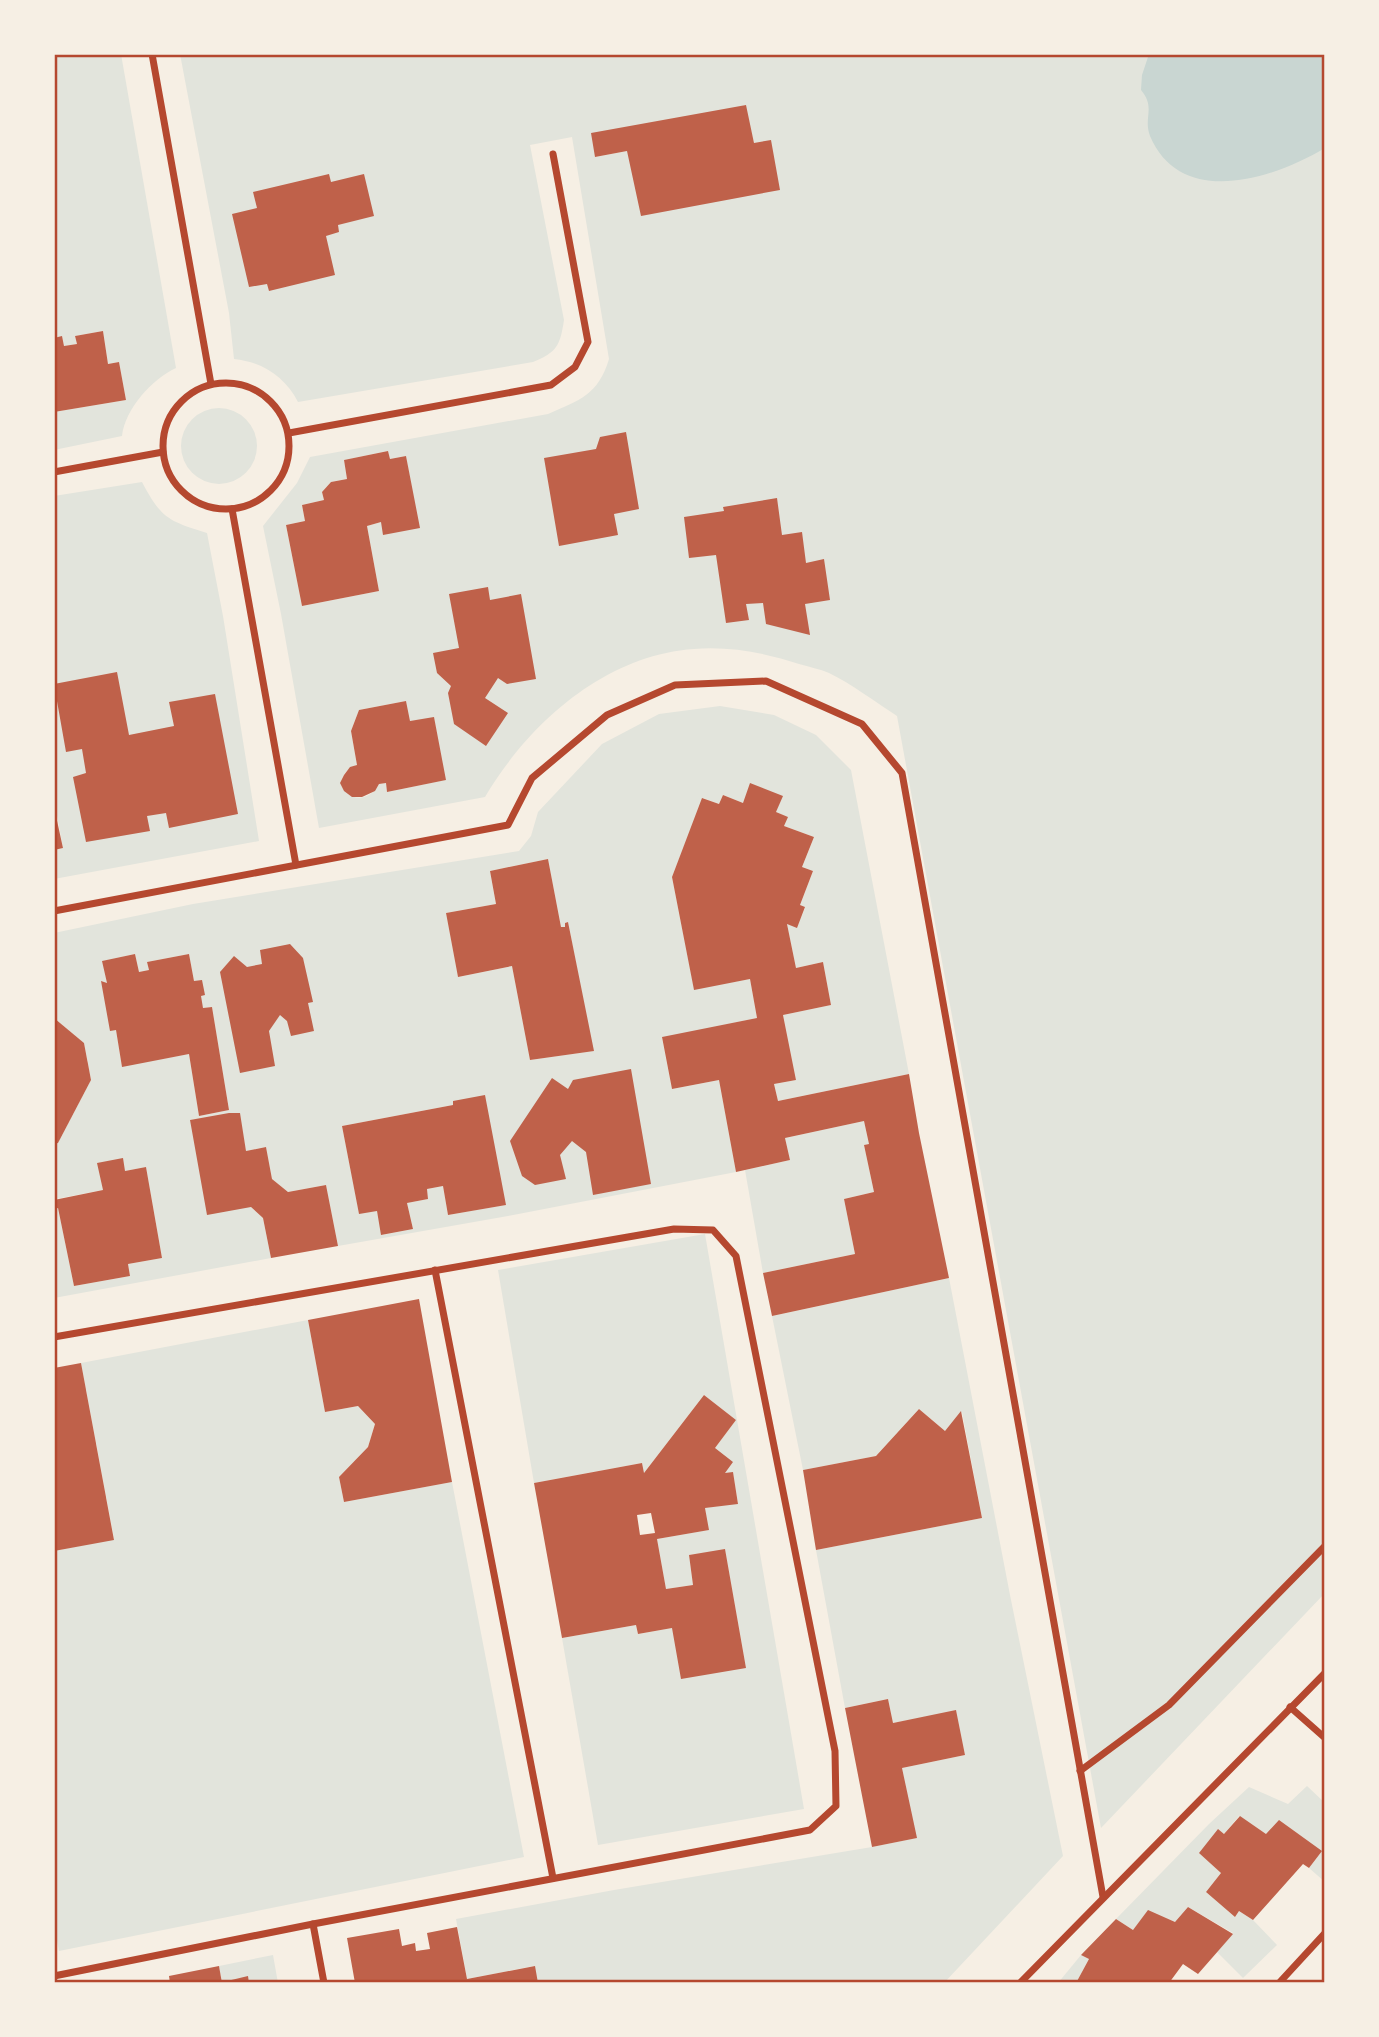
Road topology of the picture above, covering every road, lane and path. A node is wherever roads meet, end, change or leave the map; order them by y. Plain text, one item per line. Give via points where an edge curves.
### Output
1 (152, 54) edge
2 (552, 154) dead end
3 (211, 384) junction
4 (289, 433) junction
5 (163, 452) junction
6 (54, 472) edge
7 (232, 509) junction
8 (296, 865) junction
9 (54, 911) edge
10 (435, 1270) junction
11 (54, 1336) edge
12 (1325, 1546) edge
13 (1325, 1673) edge
14 (1290, 1707) junction
15 (1325, 1738) edge
16 (1080, 1771) junction
17 (553, 1878) junction
18 (1103, 1897) junction
19 (313, 1924) junction
20 (1325, 1933) edge
21 (54, 1976) edge
22 (324, 1983) edge
23 (1020, 1983) edge
24 (1279, 1983) edge

1 - 3 street
2 - 4 street via 588,342 575,367 551,385
3 - 4 street via 231,382 269,398
3 - 5 street via 180,402 170,417
4 - 7 street via 290,455 283,475 270,492 252,504
5 - 6 street
5 - 7 street via 167,471 193,501
7 - 8 street
8 - 9 street
8 - 16 street via 508,825 532,778 607,715 675,685 766,681 862,724 902,773
10 - 11 street
10 - 17 street
10 - 17 street via 674,1229 713,1230 736,1256 835,1751 836,1806 810,1830
12 - 16 street via 1169,1705
13 - 14 street
14 - 15 street
14 - 18 street
16 - 18 street
17 - 19 street
18 - 23 street
19 - 21 street
19 - 22 street
20 - 24 street

